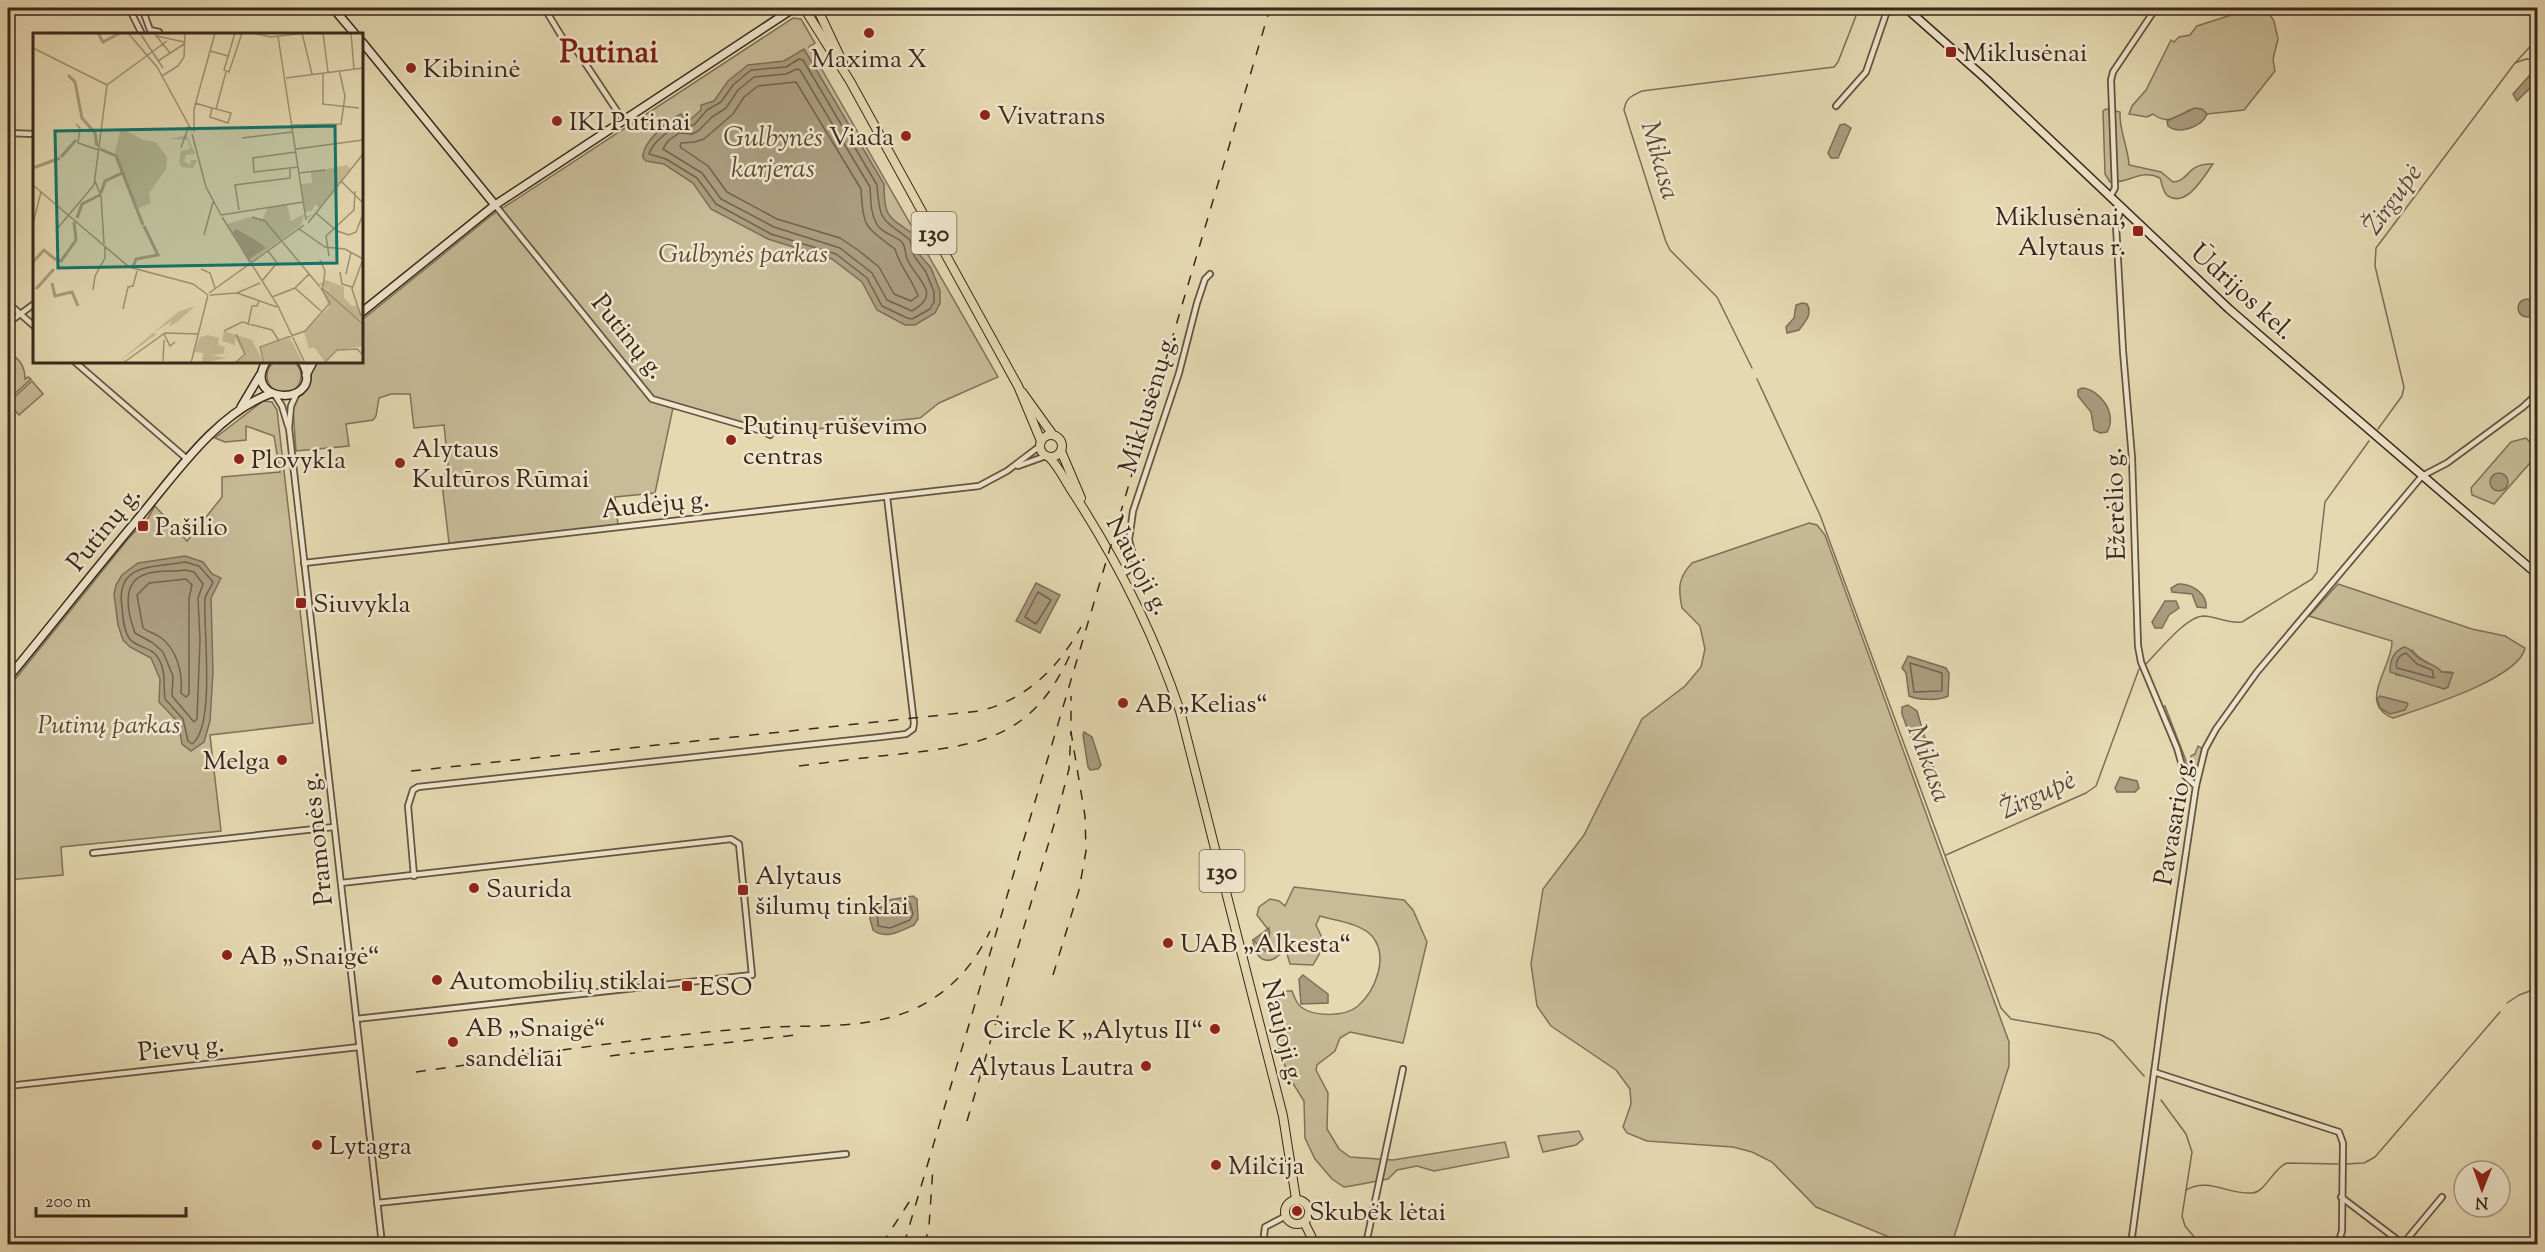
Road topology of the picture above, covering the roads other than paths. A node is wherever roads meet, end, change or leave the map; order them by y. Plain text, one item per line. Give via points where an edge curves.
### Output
1 (129, 8) edge
2 (142, 8) edge
3 (333, 8) edge
4 (553, 8) edge
5 (794, 8) edge
6 (804, 8) edge
7 (817, 8) edge
8 (1888, 8) edge
9 (1906, 8) edge
10 (2156, 8) edge
11 (159, 32) dead end
12 (142, 33) edge
13 (354, 33) edge
14 (363, 43) edge
15 (850, 81) junction
16 (1836, 106) dead end
17 (623, 120) junction
18 (8, 134) edge
19 (33, 134) edge
20 (2110, 197) junction
21 (495, 204) junction
22 (2121, 208) junction
23 (1210, 274) dead end
24 (8, 303) edge
25 (33, 305) edge
26 (363, 311) edge
27 (21, 314) junction
28 (8, 323) edge
29 (33, 325) edge
30 (76, 363) edge
31 (266, 363) edge
32 (302, 363) edge
33 (312, 363) edge
34 (262, 370) junction
35 (306, 375) junction
36 (1018, 386) junction
37 (297, 393) junction
38 (2538, 393) edge
39 (273, 394) junction
40 (238, 411) junction
41 (289, 428) junction
42 (770, 435) dead end
43 (1053, 435) junction
44 (1040, 444) junction
45 (1061, 451) junction
46 (1048, 457) junction
47 (187, 459) junction
48 (1007, 471) junction
49 (2422, 476) junction
50 (887, 496) junction
51 (1085, 508) junction
52 (304, 562) junction
53 (1122, 574) junction
54 (2538, 575) edge
55 (8, 678) edge
56 (2196, 786) junction
57 (334, 827) junction
58 (93, 853) dead end
59 (414, 876) junction
60 (341, 883) junction
61 (356, 1019) junction
62 (359, 1047) junction
63 (1403, 1069) dead end
64 (2154, 1072) junction
65 (8, 1086) edge
66 (846, 1154) dead end
67 (2342, 1197) junction
68 (2442, 1197) dead end
69 (1296, 1199) junction
70 (377, 1203) junction
71 (1286, 1216) junction
72 (1304, 1222) junction
73 (382, 1245) edge
74 (1263, 1245) edge
75 (1315, 1245) edge
76 (1366, 1245) edge
77 (2131, 1245) edge
78 (2338, 1245) edge

1 - 12 street
2 - 11 street via 150,30
3 - 13 main road
4 - 17 street via 548,14 565,42 576,48
5 - 17 main road
6 - 15 main road, 130
7 - 15 main road
8 - 16 street via 1866,72
9 - 20 main road, Ūdrijos kel.
10 - 20 street via 2111,80 2115,188
14 - 21 main road
15 - 36 main road, 130
17 - 21 main road
18 - 19 street
20 - 22 main road, Ūdrijos kel.
21 - 26 main road
21 - 42 street, Putinų g. via 652,399
22 - 49 main road, Ūdrijos kel. via 2229,309
22 - 56 street, Ežerėlio g. via 2116,225 2132,458 2138,646 2185,776
23 - 53 street, Miklusėnų g. via 1197,303 1176,383 1133,511 1129,540 1135,563
24 - 27 street
25 - 27 street
27 - 28 street
27 - 29 street
30 - 47 street
31 - 34 main road, Putinų g.
32 - 35 main road
33 - 35 main road
34 - 39 main road via 263,383
34 - 40 main road, Putinų g.
35 - 37 main road
36 - 43 main road, 130
36 - 44 main road, 130
37 - 39 main road via 286,397
37 - 41 street
38 - 49 street via 2447,463
39 - 40 main road, Putinų g.
39 - 41 street via 282,406
40 - 47 main road, Putinų g.
41 - 52 street, Pramonės g.
43 - 44 main road via 1046,436
43 - 45 main road, 130 via 1061,441
44 - 46 main road, 130
44 - 48 street, Audėjų g.
45 - 46 main road
45 - 51 main road, Naujoji g. / 130
46 - 48 street, Audėjų g.
46 - 51 main road, Naujoji g. / 130
47 - 55 main road, Putinų g.
48 - 50 street, Audėjų g. via 979,486
49 - 54 main road, Ūdrijos kel.
49 - 56 street, Pavasario g. via 2258,672 2216,729 2201,760
50 - 52 street, Audėjų g.
50 - 59 street via 913,729 898,735 418,787 412,790 408,806
51 - 53 main road, Naujoji g. / 130
52 - 57 street, Pramonės g.
53 - 69 main road, Naujoji g. / 130 via 1154,640 1187,735 1283,1116
56 - 64 street, Pavasario g.
57 - 58 street
57 - 60 street, Pramonės g.
59 - 60 street
59 - 61 street via 731,839 739,844 752,975
60 - 61 street, Pramonės g.
61 - 62 street, Pramonės g.
62 - 65 street, Pievų g.
62 - 70 street, Pramonės g.
63 - 76 street
64 - 67 street via 2335,1130 2343,1143
64 - 77 street, Pavasario g.
66 - 70 street
67 - 68 street via 2403,1244
67 - 78 street
69 - 71 main road via 1287,1205
69 - 72 main road, 130 via 1309,1206 1309,1217
70 - 73 street, Pramonės g.
71 - 72 main road via 1293,1223
71 - 74 street via 1265,1227
72 - 75 main road, 130

